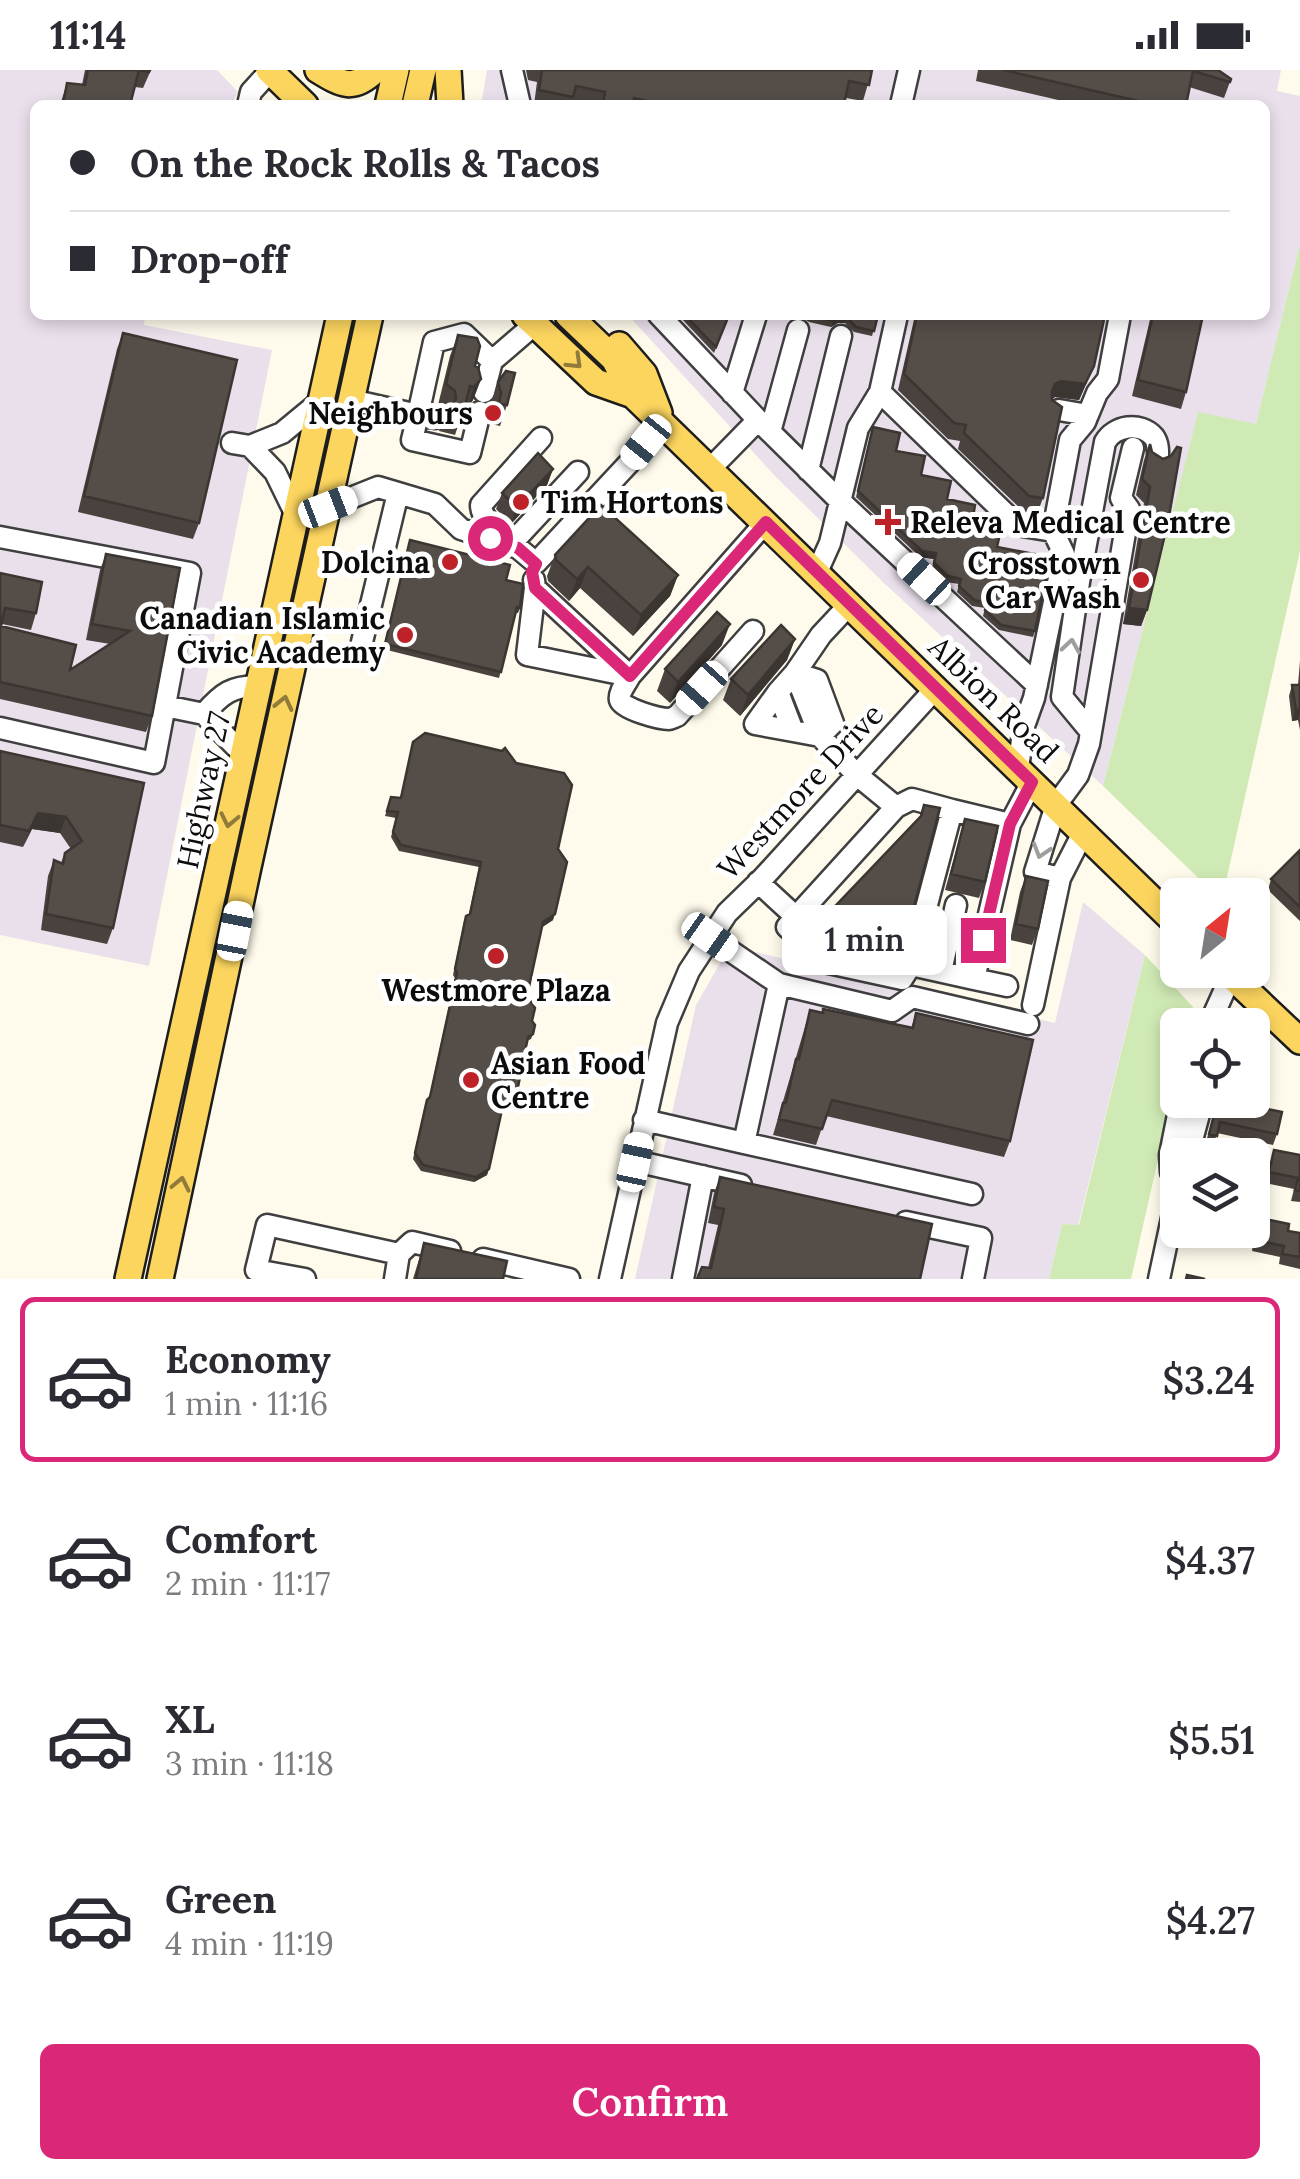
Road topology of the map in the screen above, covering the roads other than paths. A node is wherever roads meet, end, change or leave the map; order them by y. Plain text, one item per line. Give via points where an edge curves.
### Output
1 (315, 70) edge
2 (375, 70) edge
3 (396, 70) edge
4 (423, 70) edge
5 (448, 70) edge
6 (512, 70) edge
7 (909, 70) edge
8 (270, 71) edge
9 (249, 100) edge
10 (299, 100) edge
11 (345, 100) edge
12 (389, 100) edge
13 (417, 100) edge
14 (450, 100) edge
15 (519, 100) edge
16 (902, 100) edge
17 (339, 320) edge
18 (530, 320) edge
19 (573, 320) edge
20 (596, 320) edge
21 (664, 320) edge
22 (755, 320) edge
23 (895, 320) edge
24 (1119, 320) edge
25 (371, 322) edge
26 (798, 330) dead end
27 (840, 336) dead end
28 (889, 380) junction
29 (732, 393) junction
30 (478, 395) junction
31 (634, 395) junction
32 (322, 400) junction
33 (351, 400) junction
34 (1059, 410) edge
35 (1088, 416) junction
36 (426, 417) junction
37 (663, 422) junction
38 (764, 426) junction
39 (541, 438) dead end
40 (1133, 448) dead end
41 (1158, 461) edge
42 (711, 468) junction
43 (808, 470) junction
44 (578, 472) dead end
45 (398, 493) junction
46 (839, 500) junction
47 (328, 507) junction
48 (296, 515) junction
49 (766, 522) junction
50 (1053, 532) junction
51 (0, 537) edge
52 (515, 545) junction
53 (536, 564) junction
54 (817, 572) junction
55 (535, 588) junction
56 (850, 604) junction
57 (753, 631) dead end
58 (362, 642) dead end
59 (795, 673) junction
60 (630, 676) junction
61 (1037, 685) junction
62 (259, 686) junction
63 (936, 688) junction
64 (778, 692) junction
65 (164, 706) junction
66 (204, 714) junction
67 (0, 728) edge
68 (793, 731) junction
69 (1092, 732) junction
70 (820, 736) junction
71 (244, 755) junction
72 (857, 775) junction
73 (1025, 775) junction
74 (1056, 806) junction
75 (896, 808) junction
76 (952, 810) junction
77 (1010, 824) junction
78 (1084, 831) junction
79 (1060, 878) junction
80 (758, 882) junction
81 (956, 905) dead end
82 (1160, 907) edge
83 (796, 917) junction
84 (710, 937) junction
85 (911, 964) junction
86 (941, 971) junction
87 (974, 978) junction
88 (779, 984) junction
89 (1007, 986) dead end
90 (1244, 988) edge
91 (1300, 1042) edge
92 (644, 1120) junction
93 (744, 1143) junction
94 (635, 1162) junction
95 (703, 1176) junction
96 (752, 1188) edge
97 (972, 1194) dead end
98 (885, 1217) edge
99 (1166, 1248) edge
100 (400, 1254) junction
101 (546, 1276) edge
102 (128, 1279) edge
103 (160, 1279) edge
104 (305, 1279) edge
105 (395, 1279) edge
106 (569, 1279) edge
107 (610, 1279) edge
108 (683, 1279) edge
109 (973, 1279) edge
110 (1159, 1279) edge

1 - 2 main road via 353,84
1 - 11 main road
3 - 12 main road
4 - 13 main road
5 - 14 main road
6 - 15 street
7 - 16 street
8 - 9 street
8 - 10 main road
17 - 32 main road, Highway 27
18 - 30 street
18 -> 31 main road, Albion Road via 596,382
19 - 31 main road, Albion Road via 614,359
20 - 37 main road via 644,374
21 - 29 street
22 - 29 street
23 - 28 street
24 - 35 street via 1108,380
25 - 33 main road, Highway 27
26 - 38 street
27 - 43 street
28 - 46 street via 858,428
28 - 50 street via 1017,524
29 - 38 street
30 - 36 street via 470,453 412,440
30 - 36 street via 464,334 434,342 438,366
31 - 37 main road, Albion Road
32 - 48 main road, Highway 27
32 - 48 street via 282,433 241,444 275,472
33 - 36 street
33 - 47 main road, Highway 27
34 - 35 street
35 - 50 street via 1070,440
37 - 42 main road, Albion Road
37 - 53 street
38 - 42 street
38 - 43 street
39 - 52 street via 481,505 484,517
40 - 69 street via 1121,498 1136,508
69 -> 41 street via 1062,697 1105,442 1118,429 1141,429 1156,442
42 - 49 main road, Albion Road
43 - 46 street
44 - 52 street
45 - 47 street via 378,487
45 - 52 street via 435,504 460,529
45 - 58 street
46 - 54 street
46 - 61 street
103 -> 47 main road, Highway 27
48 - 62 main road, Highway 27
49 - 54 main road, Albion Road
49 - 60 street
50 - 61 street via 1064,554
51 - 65 street via 190,574
52 - 53 street
53 - 55 street
54 - 56 main road, Albion Road
55 - 60 street
55 - 60 street via 527,655
56 - 59 street
56 - 63 main road, Albion Road
57 - 60 street via 672,719 622,704
59 - 64 street
59 - 70 street
61 - 73 street via 1024,726
62 - 66 street via 238,686
62 - 71 main road, Highway 27
63 - 72 street, Westmore Drive
63 - 73 main road, Albion Road
64 - 68 street
64 - 68 street via 755,724
65 - 66 street
65 - 67 street via 154,763
66 - 71 street
68 - 70 street
69 - 74 street via 1078,775
70 - 72 street
71 -> 102 main road, Highway 27
72 - 75 street
72 - 80 street, Westmore Drive
73 - 74 main road, Albion Road
73 - 77 street
74 - 78 main road, Albion Road
74 -> 79 street via 1035,872
75 - 76 street via 912,799
75 - 83 street
76 - 77 street
76 - 85 street
77 - 87 street
78 - 79 street
78 - 82 main road, Albion Road
79 - 88 street via 1030,1015 912,997 892,1011
80 - 83 street
80 - 84 street, Westmore Drive
81 - 86 street
83 - 85 street via 787,927 824,962 902,979
84 - 88 street
84 - 92 street, Westmore Drive via 666,1023
85 - 86 street
86 - 87 street
87 - 89 street
88 - 93 street
90 - 91 main road
92 - 93 street
92 - 94 street, Westmore Drive
93 - 97 street
94 - 95 street
94 - 107 street, Westmore Drive
95 - 96 street
95 - 108 street
98 - 109 street via 981,1238
99 - 110 street
100 - 101 street via 412,1242
100 - 104 street via 267,1225 256,1270
100 - 105 street
101 - 106 street

